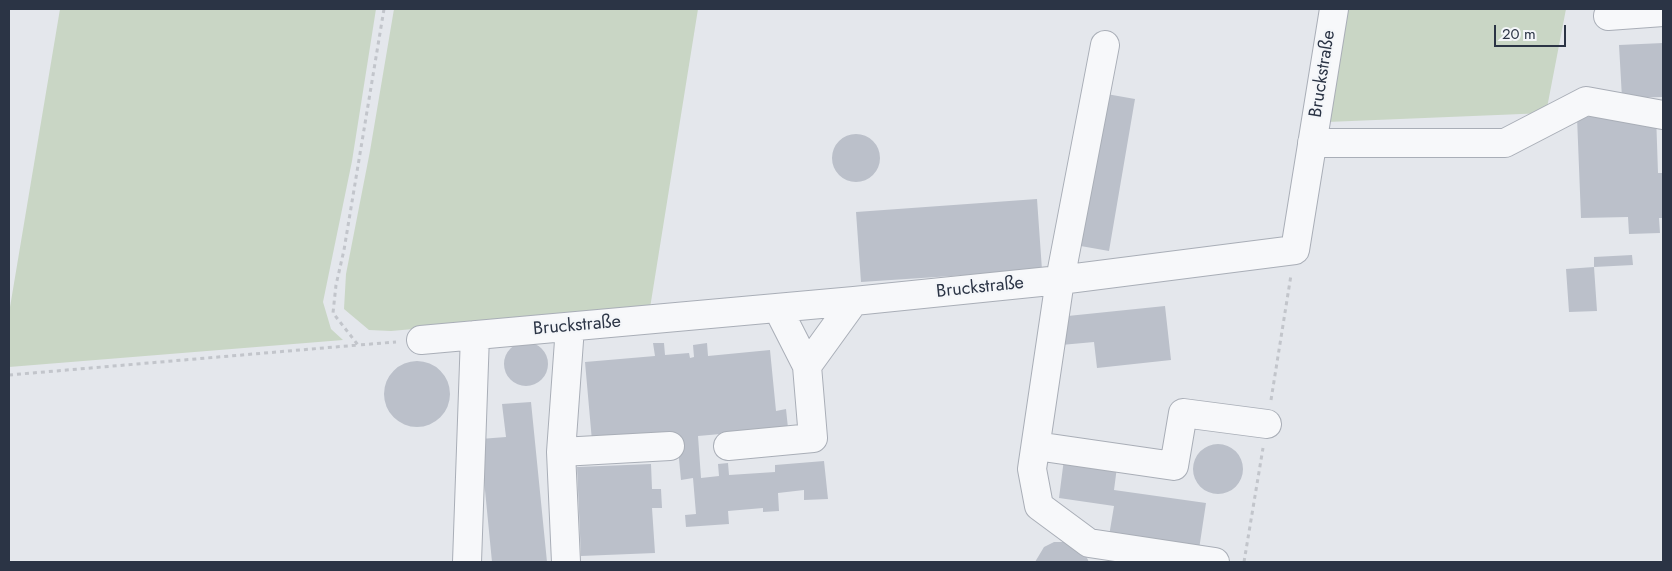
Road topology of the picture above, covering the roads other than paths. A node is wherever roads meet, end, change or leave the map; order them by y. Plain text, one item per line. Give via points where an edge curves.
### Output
1 (1334, 9) edge
2 (1663, 12) edge
3 (1608, 16) dead end
4 (1105, 45) dead end
5 (1663, 114) edge
6 (1312, 143) junction
7 (1060, 280) junction
8 (854, 302) junction
9 (778, 309) junction
10 (570, 327) junction
11 (475, 335) junction
12 (421, 340) road end
13 (808, 366) junction
14 (1267, 424) dead end
15 (670, 446) dead end
16 (728, 446) dead end
17 (1036, 446) junction
18 (561, 452) junction
19 (467, 562) edge
20 (566, 562) edge
21 (1215, 562) edge

1 - 6 street, Bruckstraße
2 - 3 street
4 - 7 street
5 - 6 street via 1586,101 1505,143
6 - 7 street, Bruckstraße via 1295,250
7 - 8 street, Bruckstraße
7 - 17 street
8 - 9 street, Bruckstraße
8 - 13 street
9 - 10 street, Bruckstraße
9 - 13 street
10 - 11 street, Bruckstraße
10 - 18 street
11 - 12 street, Bruckstraße
11 - 19 street
13 - 16 street via 813,438
14 - 17 street via 1183,413 1174,466
15 - 18 street
17 - 21 street via 1032,469 1039,506 1090,543
18 - 20 street

